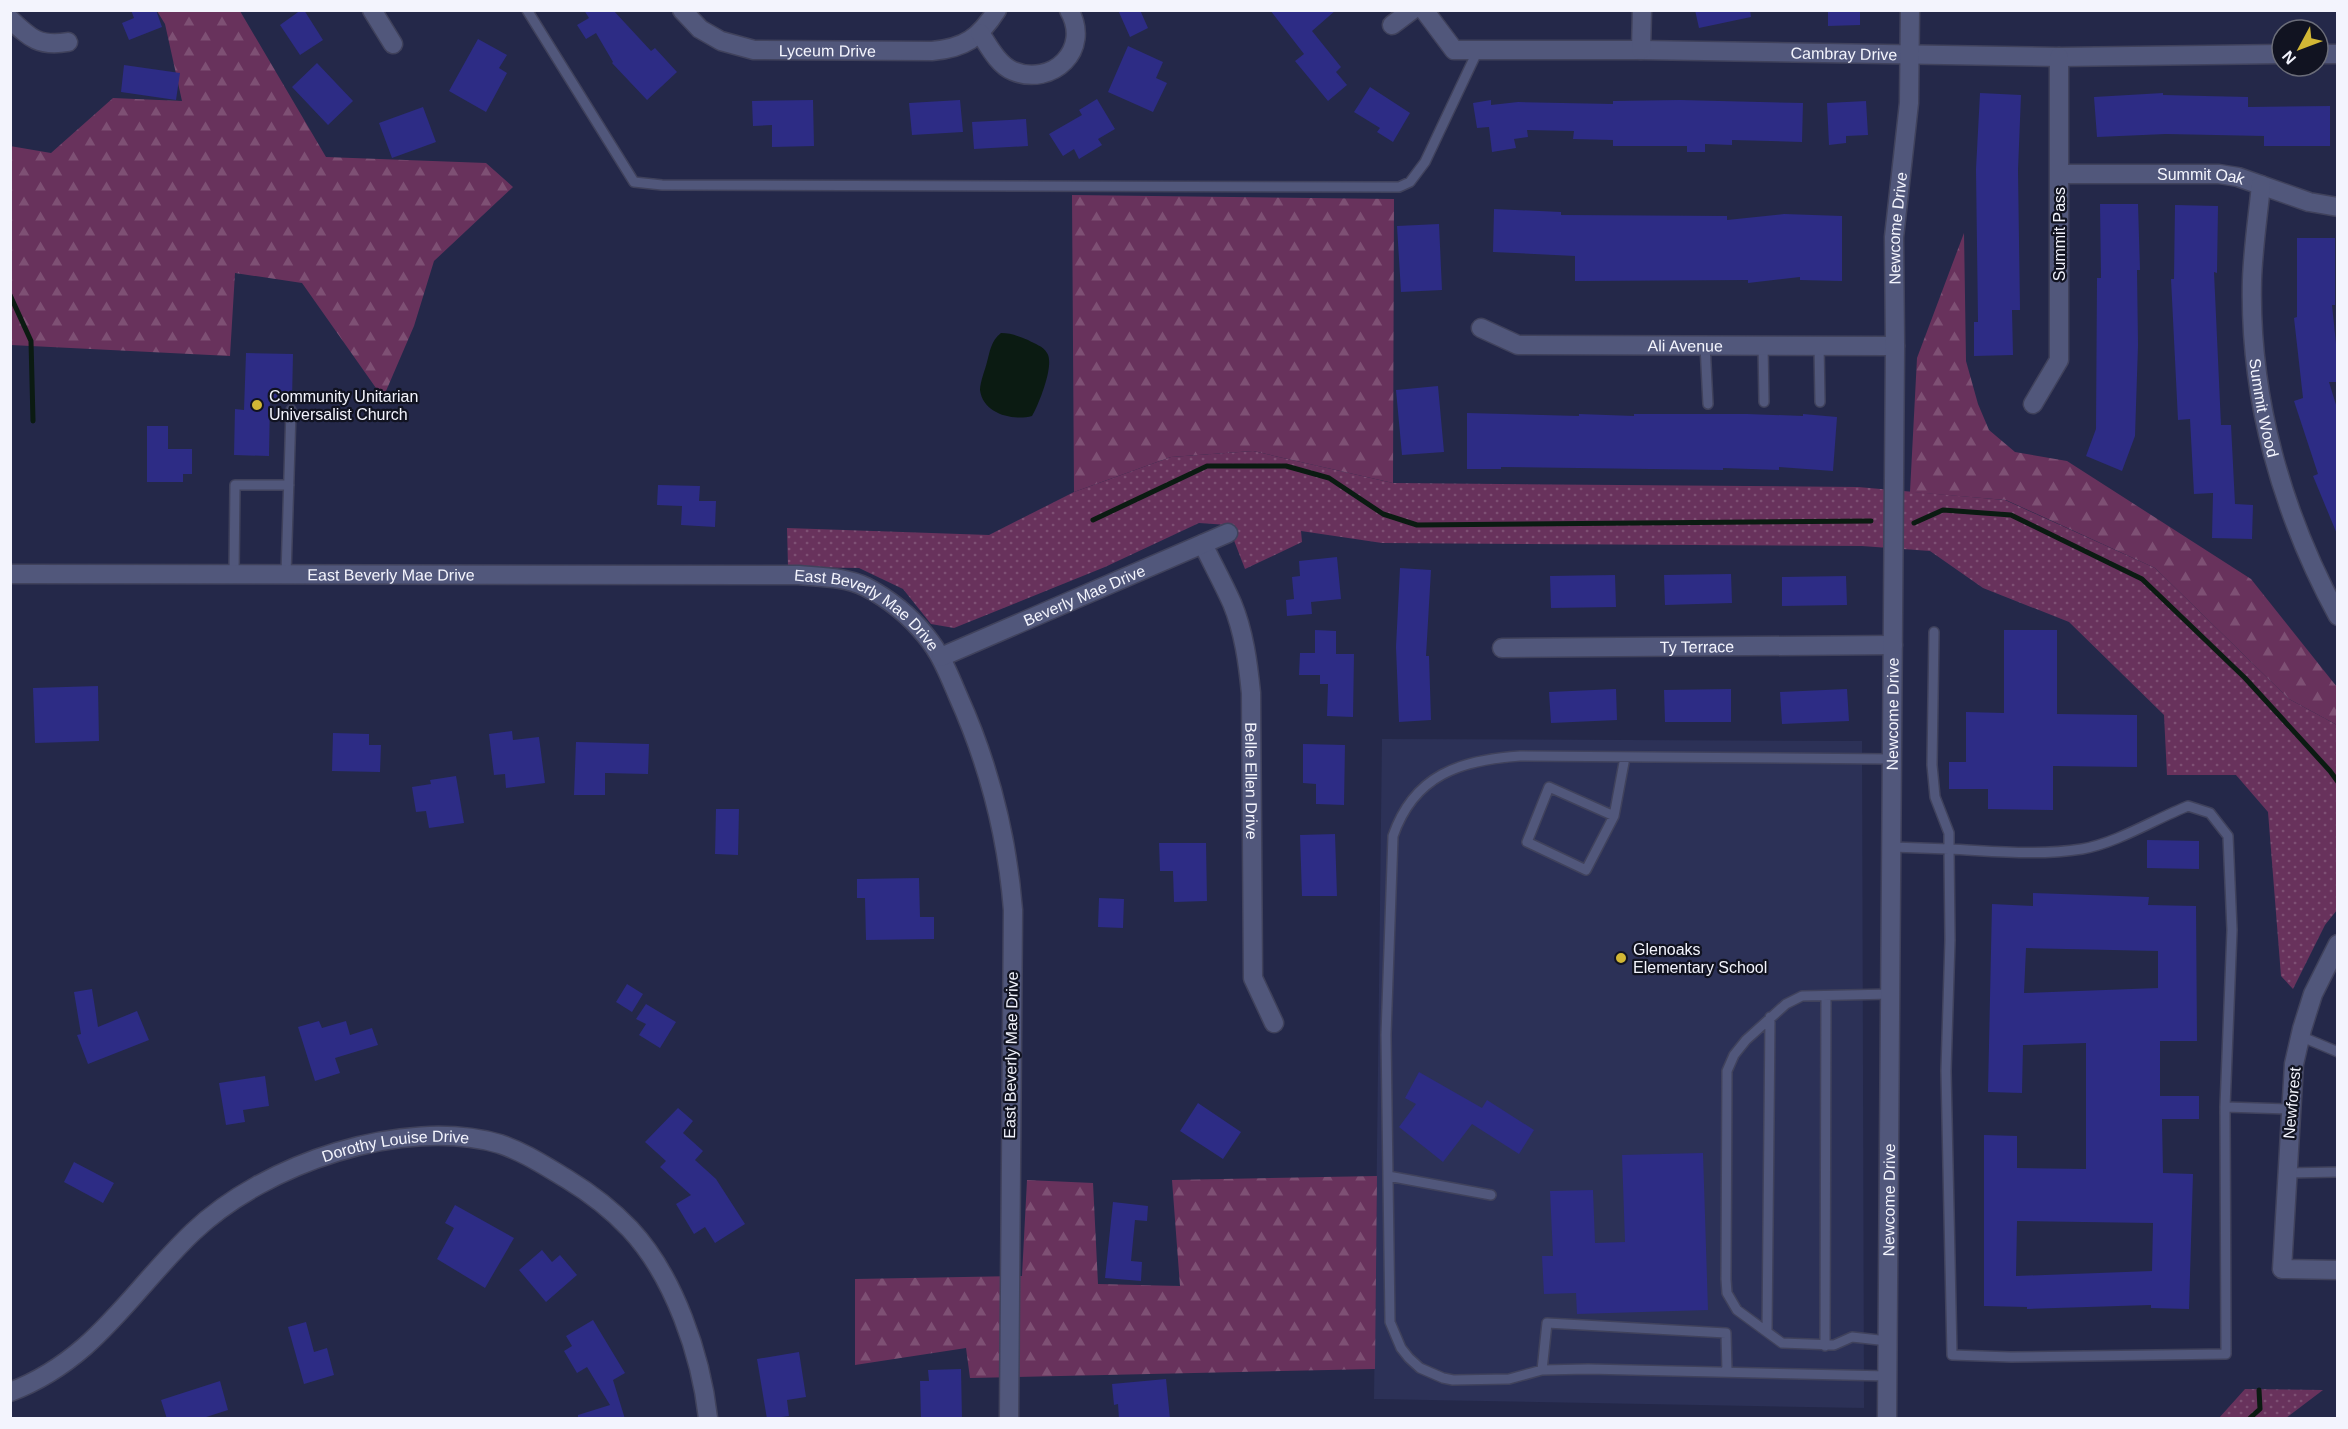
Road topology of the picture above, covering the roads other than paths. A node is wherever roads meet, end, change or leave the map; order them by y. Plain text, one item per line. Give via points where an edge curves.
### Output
1 (372, 10) edge
2 (527, 10) edge
3 (682, 10) edge
4 (997, 10) edge
5 (1069, 10) edge
6 (1412, 10) edge
7 (1424, 10) edge
8 (1642, 10) edge
9 (1910, 10) edge
10 (10, 19) edge
11 (1392, 25) dead end
12 (980, 33) junction
13 (68, 42) dead end
14 (393, 44) dead end
15 (1478, 50) junction
16 (1641, 50) junction
17 (1910, 53) junction
18 (2270, 54) edge
19 (2059, 57) junction
20 (2060, 174) junction
21 (2261, 185) junction
22 (2337, 207) edge
23 (1481, 328) dead end
24 (1706, 345) junction
25 (1763, 345) junction
26 (1819, 345) junction
27 (1895, 346) junction
28 (1764, 402) dead end
29 (1820, 402) dead end
30 (1708, 404) dead end
31 (2033, 404) dead end
32 (291, 410) dead end
33 (289, 485) junction
34 (1228, 533) dead end
35 (1203, 544) junction
36 (10, 574) edge
37 (286, 574) junction
38 (234, 575) junction
39 (2337, 616) edge
40 (1934, 632) dead end
41 (1893, 645) junction
42 (1502, 648) dead end
43 (941, 657) junction
44 (1625, 757) junction
45 (1893, 759) junction
46 (1614, 816) junction
47 (1892, 847) junction
48 (1949, 849) junction
49 (2337, 944) edge
50 (1891, 994) junction
51 (1826, 996) junction
52 (1770, 1017) junction
53 (1274, 1023) dead end
54 (2300, 1036) junction
55 (2337, 1052) edge
56 (2225, 1107) junction
57 (2290, 1109) junction
58 (2337, 1172) edge
59 (2287, 1173) junction
60 (1388, 1176) junction
61 (1491, 1195) dead end
62 (2337, 1270) edge
63 (1767, 1332) junction
64 (1888, 1341) junction
65 (1825, 1346) junction
66 (1542, 1370) junction
67 (1727, 1371) junction
68 (1888, 1376) junction
69 (10, 1392) edge
70 (708, 1419) edge
71 (1009, 1419) edge
72 (1887, 1419) edge

1 - 14 street
2 - 15 lane via 634,182 662,185 1399,187 1410,182 1425,162
3 - 12 street, Lyceum Drive via 700,29 721,41 754,50 953,49
4 - 12 street, Lyceum Drive
5 - 12 street via 1077,29 1076,42 1057,67 1042,74 1011,70
6 - 11 street
7 - 15 street, Cambray Drive via 1454,50
8 - 16 street
9 - 17 street, Newcome Drive
10 - 13 street via 37,42
15 - 16 street, Cambray Drive
16 - 17 street, Cambray Drive
17 - 19 street, Cambray Drive
17 - 27 street, Newcome Drive via 1909,103 1894,237
18 - 19 street, Cambray Drive
19 - 20 street, Summit Pass
20 - 21 street, Summit Oak via 2219,174
20 - 31 street, Summit Pass via 2059,360
21 - 22 street, Summit Oak
21 - 39 street, Summit Wood via 2252,279 2259,388 2272,456 2291,514
23 - 24 street, Ali Avenue via 1518,345
24 - 25 street, Ali Avenue
24 - 30 lane
25 - 26 street, Ali Avenue
25 - 28 lane
26 - 27 street, Ali Avenue
26 - 29 lane
27 - 41 street, Newcome Drive
32 - 33 lane
33 - 37 lane
33 - 38 lane via 235,484
34 - 35 street, Beverly Mae Drive
35 - 43 street, Beverly Mae Drive
35 - 53 street, Belle Ellen Drive via 1232,603 1248,663 1253,978
36 - 38 street, East Beverly Mae Drive
37 - 38 street, East Beverly Mae Drive
37 - 43 street, East Beverly Mae Drive via 836,578 864,586 888,601 909,617
40 - 48 lane via 1932,765 1935,797 1949,833
41 - 42 street, Ty Terrace
41 - 45 street, Newcome Drive
43 - 71 street, East Beverly Mae Drive via 987,768 1002,821 1010,875 1013,910
44 - 45 lane
44 - 46 lane
44 - 60 lane via 1520,756 1465,763 1434,779 1405,810 1391,848 1386,1035
45 - 47 street, Newcome Drive
46 - 46 lane via 1586,870 1527,842 1549,787
47 - 48 lane
47 - 50 street, Newcome Drive
48 - 56 lane via 2083,849 2188,806 2210,813 2228,836 2232,930
48 - 56 lane via 1946,1071 1952,1355 2226,1354
49 - 54 street, Newforest via 2313,994
50 - 51 lane
50 - 64 street, Newcome Drive
51 - 52 lane via 1803,996
51 - 65 lane
52 - 63 lane
52 - 63 lane via 1734,1055 1727,1071 1727,1293 1737,1310
54 - 55 lane
54 - 57 street, Newforest
56 - 57 lane
57 - 59 street, Newforest
58 - 59 lane
59 - 62 street, Newforest via 2282,1269
60 - 61 lane
60 - 66 lane via 1390,1322 1401,1348 1420,1368 1453,1380 1509,1379
63 - 65 lane via 1782,1343
64 - 65 lane via 1852,1337
64 - 68 street, Newcome Drive
66 - 67 lane
66 - 67 lane via 1547,1323 1726,1333
67 - 68 lane
68 - 72 street, Newcome Drive
69 - 70 street, Dorothy Louise Drive via 61,1367 91,1343 191,1233 220,1207 267,1180 324,1157 383,1140 428,1136 500,1144 527,1155 586,1191 631,1230 670,1288 697,1360

